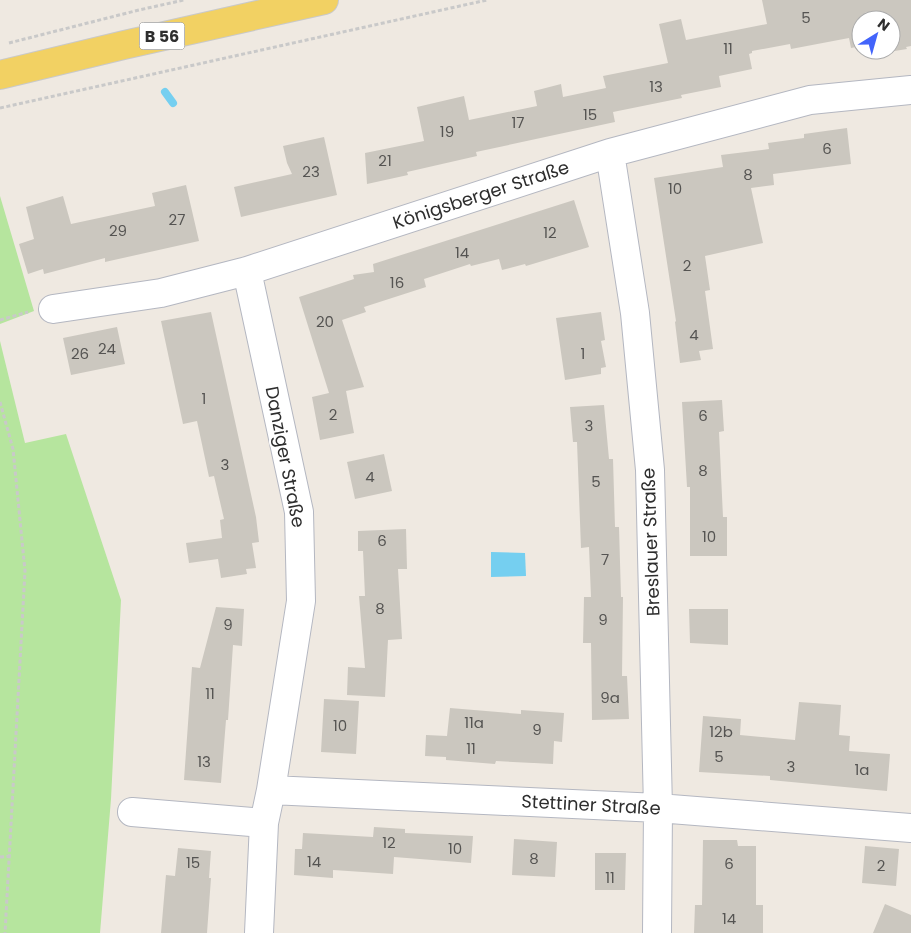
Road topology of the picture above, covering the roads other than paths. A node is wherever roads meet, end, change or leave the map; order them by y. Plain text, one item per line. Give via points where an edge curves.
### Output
1 (324, 0) edge
2 (0, 75) edge
3 (911, 90) edge
4 (610, 153) junction
5 (247, 271) junction
6 (53, 309) dead end
7 (271, 790) junction
8 (658, 808) junction
9 (132, 812) dead end
10 (264, 823) junction
11 (911, 828) edge
12 (259, 933) edge
13 (657, 933) edge

1 - 2 main road, B 56
3 - 4 street, Königsberger Straße via 810,100
4 - 5 street, Königsberger Straße
4 - 8 street, Breslauer Straße via 635,313 650,470
5 - 6 street, Königsberger Straße via 161,293
5 - 7 street, Danziger Straße via 299,512 301,601
7 - 8 street, Stettiner Straße
7 - 10 street, Danziger Straße
8 - 11 street, Stettiner Straße
8 - 13 street, Breslauer Straße
9 - 10 street
10 - 12 street, Danziger Straße

